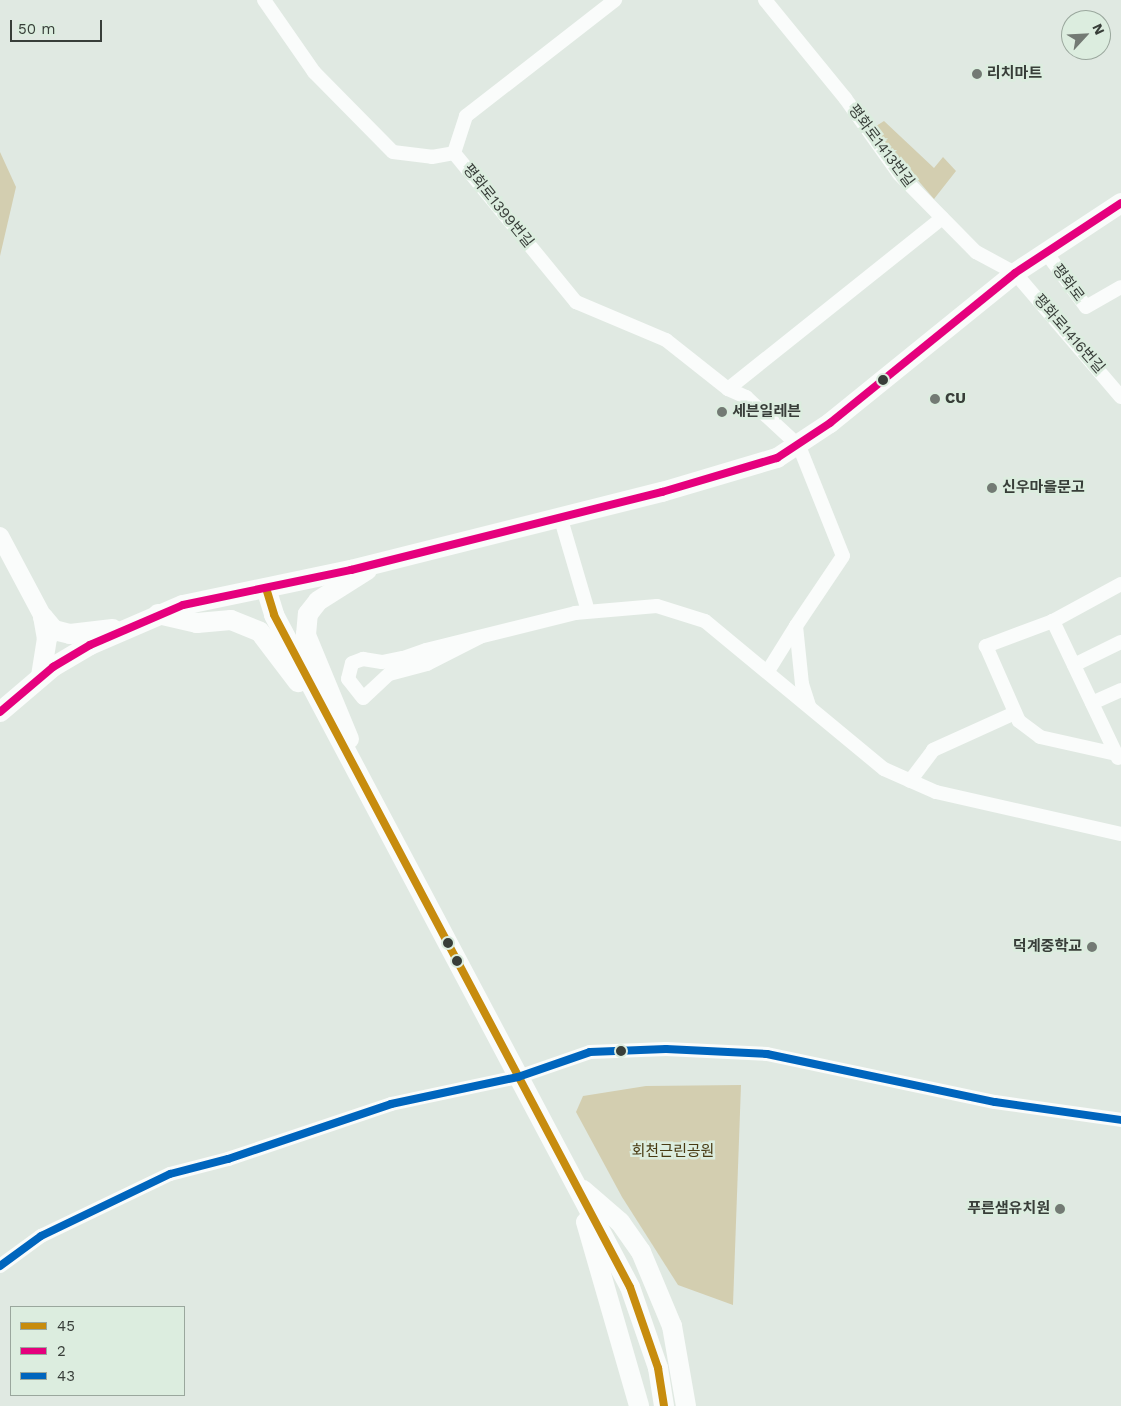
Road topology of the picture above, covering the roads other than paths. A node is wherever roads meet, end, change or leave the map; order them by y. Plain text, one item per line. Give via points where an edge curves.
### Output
1 (264, 0) edge
2 (616, 0) edge
3 (765, 0) edge
4 (454, 153) junction
5 (1121, 203) edge
6 (942, 218) junction
7 (1044, 251) junction
8 (1015, 272) junction
9 (1121, 287) edge
10 (728, 389) junction
11 (1121, 397) edge
12 (799, 446) junction
13 (560, 516) junction
14 (0, 536) edge
15 (376, 564) junction
16 (1121, 584) edge
17 (266, 588) junction
18 (588, 611) junction
19 (158, 614) junction
20 (43, 617) junction
21 (1053, 621) junction
22 (796, 626) junction
23 (122, 628) junction
24 (480, 637) junction
25 (1121, 642) edge
26 (1074, 665) junction
27 (768, 671) junction
28 (41, 676) junction
29 (1121, 690) edge
30 (1092, 703) junction
31 (809, 707) junction
32 (0, 712) edge
33 (1015, 713) junction
34 (339, 737) junction
35 (1119, 756) edge
36 (361, 779) junction
37 (910, 781) junction
38 (1121, 834) edge
39 (518, 1077) junction
40 (1121, 1120) edge
41 (576, 1183) junction
42 (0, 1266) edge
43 (638, 1406) edge
44 (664, 1406) edge
45 (686, 1406) edge

1 - 4 street, 평화로1399번길 via 314,72 393,152 432,157
2 - 4 street via 466,116
3 - 6 street, 평화로1413번길 via 845,98 899,174
4 - 10 street, 평화로1399번길 via 576,302 666,340
5 - 7 main road, 평화로
6 - 8 street, 평화로1413번길 via 976,252
6 - 10 street
7 - 8 main road, 평화로
7 - 9 street, 평화로 via 1086,307
8 - 11 street, 평화로1416번길
8 - 12 main road, 평화로
10 - 12 street, 평화로1399번길 via 746,397
12 - 13 main road, 평화로 via 778,458 738,471
12 - 22 street via 843,556
13 - 15 main road, 평화로
13 - 18 street
14 - 20 street
15 - 17 main road, 평화로
15 - 36 main road via 318,601 308,614 306,635 341,710
16 - 21 street
17 - 19 main road, 평화로
17 - 34 main road via 271,610
18 - 24 street
18 - 27 street via 657,606 705,621
19 - 23 main road, 평화로
19 - 34 main road via 197,622 231,620 260,632
20 - 23 main road via 54,630 70,634
20 - 28 main road via 47,639
21 - 26 street
21 - 33 street via 986,646
22 - 27 street
22 - 31 street via 802,684
23 - 28 main road, 평화로
24 - 24 street via 382,662 363,659 352,663 348,679 363,698 390,674 427,664
25 - 26 street
26 - 30 street
27 - 31 street
28 - 32 main road, 평화로
29 - 30 street
30 - 35 street
31 - 37 street via 884,769
33 - 35 street via 1040,737
33 - 37 street via 933,750
34 - 36 main road
36 - 39 main road
37 - 38 street via 936,792
39 - 40 street via 590,1052 666,1049 768,1054 995,1102
39 - 41 main road
39 - 42 street via 391,1104 228,1159 170,1174 40,1236
41 - 43 main road
41 - 44 main road via 630,1287 658,1368
41 - 45 main road via 620,1222 641,1252 672,1326

